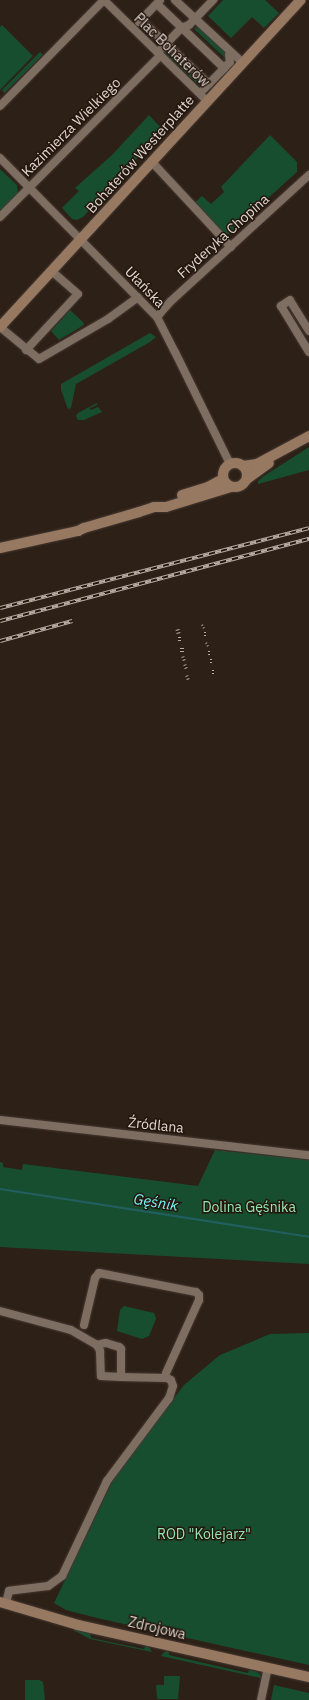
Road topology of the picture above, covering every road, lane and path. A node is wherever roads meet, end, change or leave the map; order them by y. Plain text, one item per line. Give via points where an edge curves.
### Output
1 (103, 0) edge
2 (174, 0) edge
3 (213, 0) edge
4 (302, 0) edge
5 (158, 2) edge
6 (194, 19) junction
7 (182, 28) junction
8 (162, 50) junction
9 (230, 55) dead end
10 (243, 63) junction
11 (224, 68) junction
12 (207, 101) junction
13 (0, 106) edge
14 (0, 158) edge
15 (152, 162) junction
16 (309, 176) edge
17 (30, 187) junction
18 (0, 217) edge
19 (80, 240) junction
20 (231, 247) junction
21 (52, 271) junction
22 (138, 298) junction
23 (156, 317) junction
24 (0, 327) edge
25 (309, 330) edge
26 (26, 350) junction
27 (309, 352) edge
28 (309, 436) edge
29 (286, 450) junction
30 (230, 464) junction
31 (243, 466) junction
32 (223, 479) junction
33 (246, 480) junction
34 (231, 487) junction
35 (154, 507) junction
36 (0, 548) edge
37 (0, 1120) edge
38 (309, 1155) edge
39 (0, 1311) edge
40 (84, 1325) dead end
41 (97, 1345) junction
42 (166, 1373) dead end
43 (121, 1377) junction
44 (3, 1602) edge
45 (268, 1668) junction
46 (309, 1677) edge
47 (260, 1700) edge

1 - 8 street, Plac Bohaterów
1 - 13 street
2 - 6 street
3 - 6 street
4 - 10 street, Bohaterów Westerplatte
5 - 7 street
5 - 8 street via 140,21
6 - 7 street, Kazimierza Wielkiego
6 - 10 street
7 - 8 street, Kazimierza Wielkiego
7 - 11 street
8 - 11 street via 206,87
8 - 12 street, Plac Bohaterów
8 - 17 street, Kazimierza Wielkiego
9 - 11 street via 230,62
10 - 12 street, Bohaterów Westerplatte
12 - 15 street, Bohaterów Westerplatte
14 - 17 street, Ułańska
15 - 19 street, Bohaterów Westerplatte
15 - 20 street
16 - 20 street, Fryderyka Chopina
17 - 18 street, Kazimierza Wielkiego
17 - 19 street, Ułańska
19 - 21 street, Bohaterów Westerplatte
19 - 22 street, Ułańska
20 - 23 street, Fryderyka Chopina
21 - 24 street, Bohaterów Westerplatte
21 - 26 street via 78,294
22 - 23 street, Ułańska
22 - 26 street via 108,319 39,359
23 - 30 street, Ułańska via 176,352
24 - 26 street
25 - 27 street via 290,300 281,306
28 - 29 street
29 - 31 street via 257,464
29 - 33 street
30 - 31 street
30 - 32 street via 224,470
31 - 33 street via 247,472
32 - 34 street
32 - 35 street via 208,487 163,501
33 - 34 street via 239,487
34 - 35 street via 166,507
35 - 36 street via 78,531
37 - 38 street, Źródlana
39 - 41 street via 71,1330
40 - 42 street via 98,1273 196,1292 199,1300
41 - 43 street via 100,1350 101,1376
41 - 43 street via 106,1343 121,1348
43 - 44 street via 165,1378 171,1380 173,1389 169,1398 107,1480 62,1576 48,1586 9,1591
44 - 45 street, Zdrojowa via 78,1625
45 - 46 street, Zdrojowa
45 - 47 street

